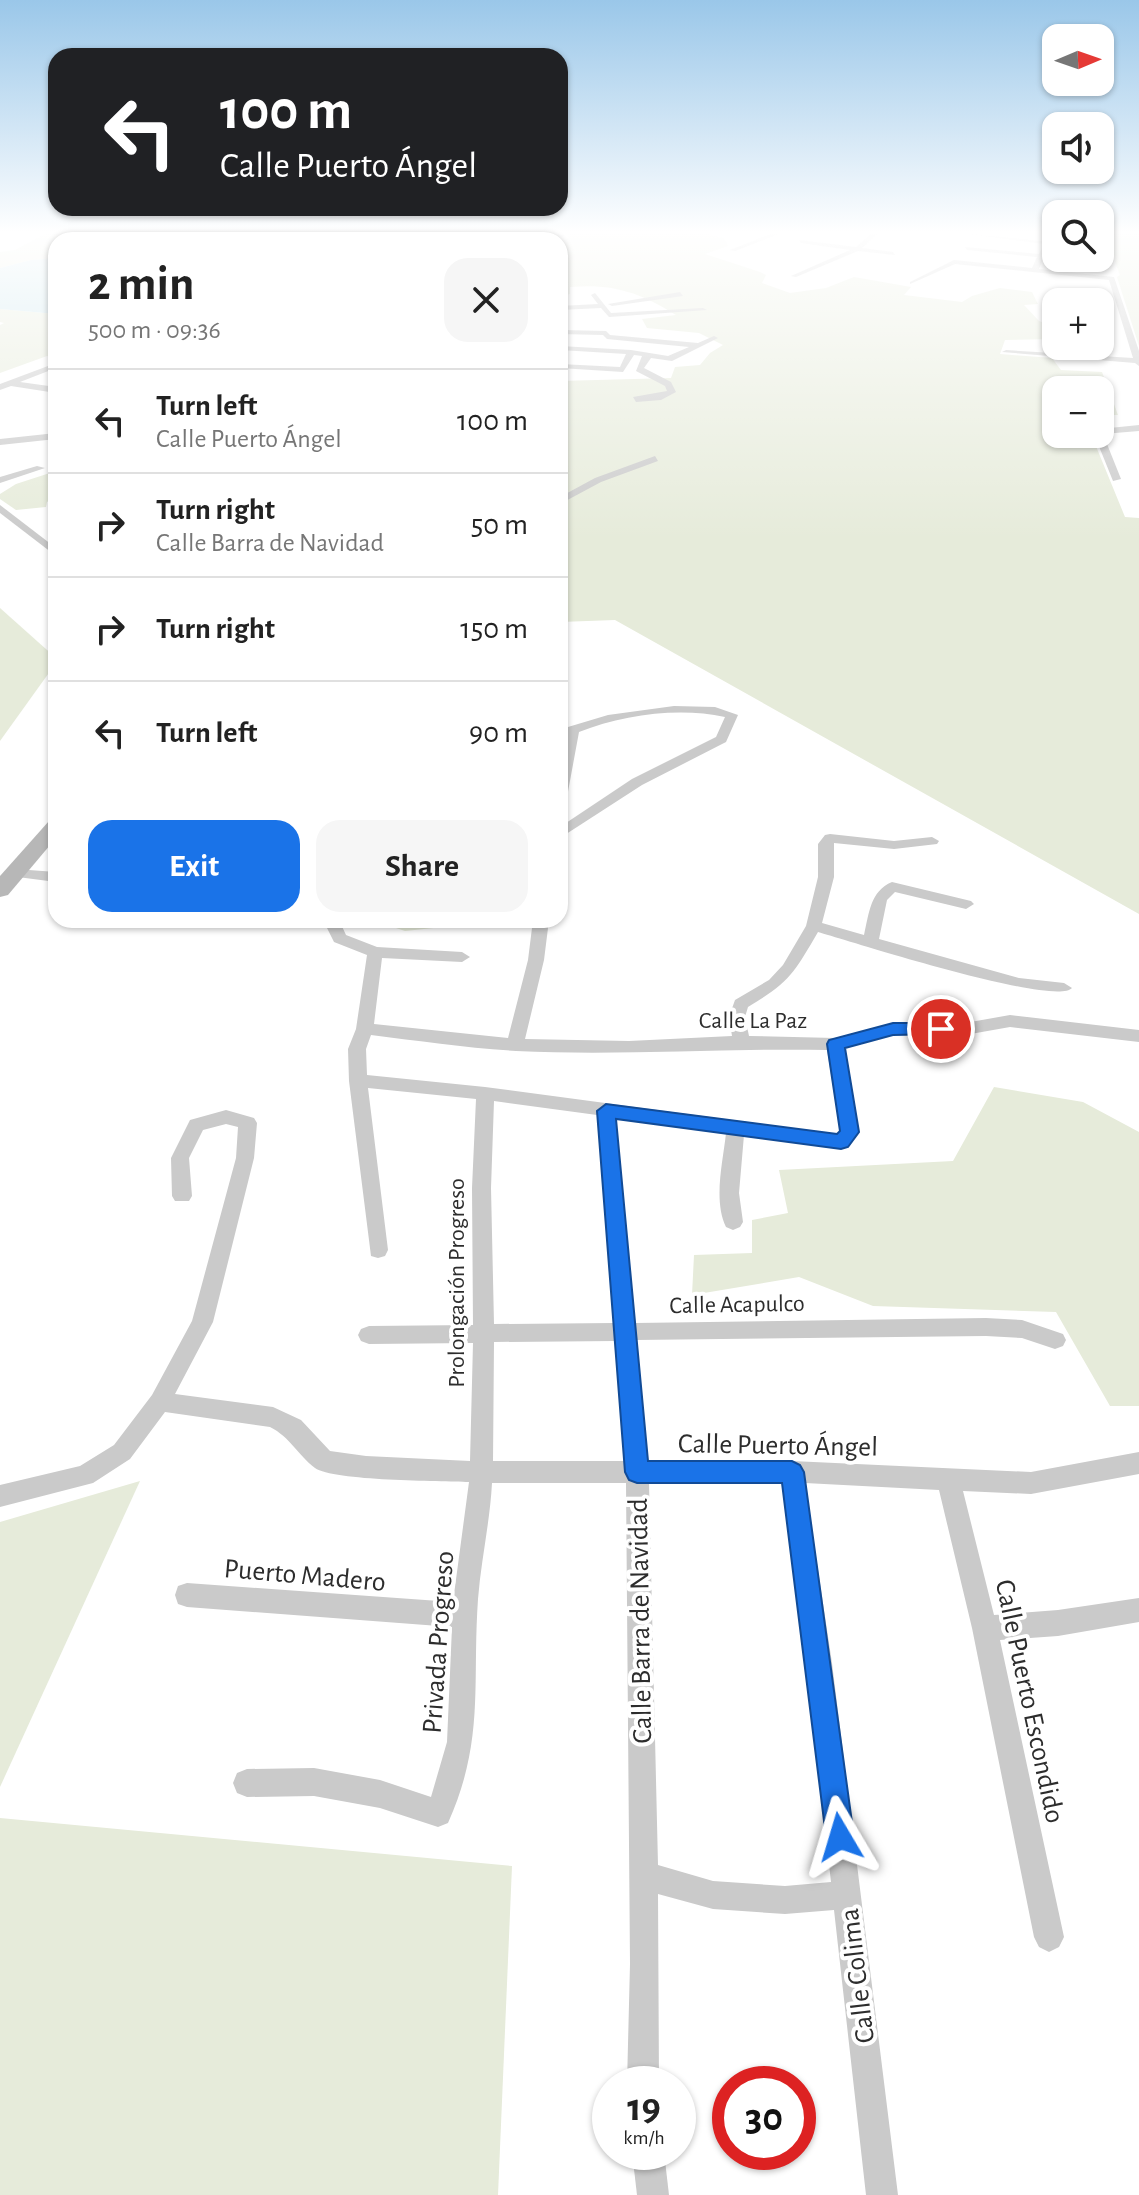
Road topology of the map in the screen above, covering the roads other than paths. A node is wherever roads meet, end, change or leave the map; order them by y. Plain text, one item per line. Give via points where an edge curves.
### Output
1 (607, 335) edge
2 (1130, 335) edge
3 (714, 338) dead end
4 (698, 345) junction
5 (568, 348) edge
6 (581, 349) junction
7 (631, 352) junction
8 (1006, 352) dead end
9 (646, 354) junction
10 (1139, 362) edge
11 (568, 367) edge
12 (574, 367) junction
13 (48, 368) edge
14 (4, 385) edge
15 (48, 389) edge
16 (636, 399) dead end
17 (1139, 428) edge
18 (1114, 431) edge
19 (48, 438) edge
20 (37, 440) junction
21 (0, 442) edge
22 (48, 445) edge
23 (1105, 448) edge
24 (655, 459) dead end
25 (40, 468) dead end
26 (1116, 479) dead end
27 (0, 480) edge
28 (568, 497) edge
29 (0, 508) edge
30 (48, 547) edge
31 (568, 750) edge
32 (568, 828) edge
33 (48, 834) edge
34 (932, 841) dead end
35 (15, 873) junction
36 (48, 876) edge
37 (0, 890) edge
38 (966, 904) dead end
39 (814, 926) junction
40 (335, 928) edge
41 (540, 928) edge
42 (871, 941) junction
43 (375, 952) junction
44 (462, 957) dead end
45 (1064, 988) dead end
46 (365, 1029) junction
47 (1139, 1036) edge
48 (741, 1042) junction
49 (835, 1044) junction
50 (515, 1045) junction
51 (358, 1081) junction
52 (485, 1093) junction
53 (606, 1111) junction
54 (736, 1127) junction
55 (182, 1196) dead end
56 (733, 1222) dead end
57 (378, 1250) dead end
58 (626, 1332) junction
59 (485, 1334) junction
60 (369, 1335) dead end
61 (1055, 1340) dead end
62 (160, 1402) junction
63 (1139, 1463) edge
64 (481, 1472) junction
65 (637, 1472) junction
66 (792, 1472) junction
67 (948, 1478) junction
68 (0, 1496) edge
69 (187, 1595) dead end
70 (1139, 1610) edge
71 (465, 1615) junction
72 (985, 1628) junction
73 (247, 1783) dead end
74 (643, 1875) junction
75 (847, 1895) junction
76 (1049, 1937) dead end
77 (643, 2066) edge
78 (650, 2170) edge
79 (653, 2195) edge
80 (882, 2195) edge

1 - 4 street
2 - 10 street
3 - 4 street
4 - 9 street via 669,359
5 - 6 street
6 - 7 street
6 - 12 street
7 - 9 street
7 - 12 street via 623,370
8 - 10 street
9 - 16 street via 639,369 668,384 672,392
11 - 12 street
13 - 14 street
14 - 15 street
17 - 18 street
19 - 20 street
20 - 21 street
20 - 22 street
23 - 26 street
24 - 28 street
25 - 27 street
29 - 30 street
31 - 32 street via 573,730 592,721 679,711 732,715 721,739 650,772
33 - 35 main road
34 - 39 street via 882,845 830,838
35 - 36 street
35 - 37 main road
38 - 42 street via 892,887 880,899
39 - 42 street
39 - 48 street via 775,984 741,1004
40 - 43 street via 340,938
41 - 50 street
42 - 45 street via 1019,983
43 - 44 street
43 - 46 street
46 - 50 street, Calle La Paz
46 - 51 street via 357,1049
47 - 49 street, Calle La Paz via 1010,1021 965,1029 893,1029
48 - 49 street, Calle La Paz
48 - 50 street, Calle La Paz
49 - 54 street via 847,1138 841,1142
51 - 52 street
51 - 57 street
52 - 53 street
52 - 59 street, Prolongación Progreso
53 - 54 street
53 - 58 street, Calle Barra de Navidad
54 - 56 street via 729,1193
55 - 62 street via 180,1158 196,1125 226,1117 248,1123 245,1158 202,1322
58 - 59 street, Calle Acapulco
58 - 61 street, Calle Acapulco via 986,1327 1022,1329
58 - 65 street, Calle Barra de Navidad
59 - 60 street, Calle Acapulco
59 - 64 street, Prolongación Progreso
62 - 64 street, Calle Puerto Ángel via 273,1417 293,1427 324,1461
62 - 68 street via 122,1452 85,1475
63 - 67 street, Calle Puerto Ángel via 1031,1483
64 - 65 street, Calle Puerto Ángel
64 - 71 street, Privada Progreso
65 - 66 street, Calle Puerto Ángel
65 - 74 street, Calle Barra de Navidad
66 - 67 street, Calle Puerto Ángel
66 - 75 street, Calle Colima
67 - 72 street, Calle Puerto Escondido
69 - 71 street, Puerto Madero
70 - 72 street
71 - 73 street, Privada Progreso via 459,1757 438,1813 380,1794 314,1782
72 - 76 street, Calle Puerto Escondido
74 - 75 street via 713,1895 785,1900
74 - 77 street, Calle Barra de Navidad
75 - 80 street, Calle Colima
78 - 79 street

